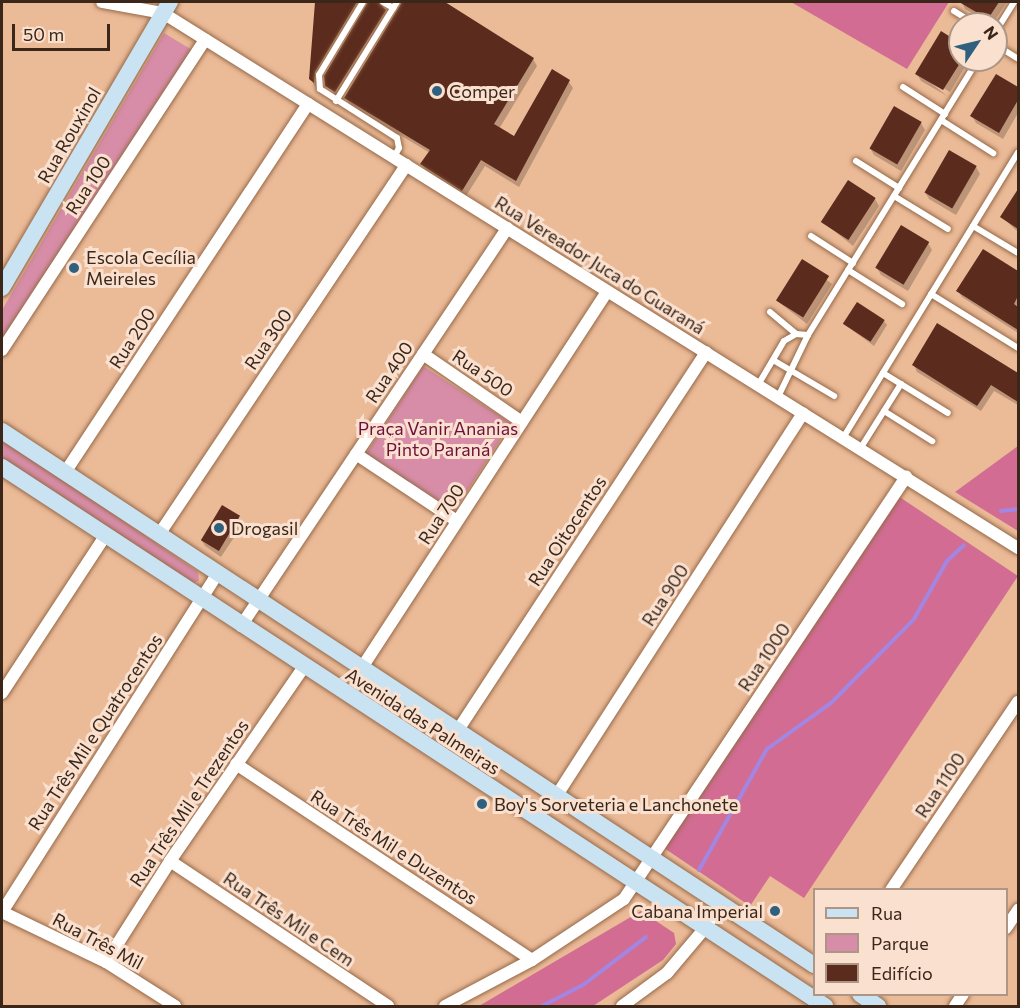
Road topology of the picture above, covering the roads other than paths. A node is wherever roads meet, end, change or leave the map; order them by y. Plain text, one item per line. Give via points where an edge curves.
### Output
1 (102, 2) edge
2 (363, 2) edge
3 (383, 2) edge
4 (395, 5) edge
5 (166, 7) edge
6 (205, 39) junction
7 (971, 72) edge
8 (903, 87) dead end
9 (336, 101) junction
10 (308, 104) junction
11 (943, 117) junction
12 (993, 153) dead end
13 (1018, 154) edge
14 (394, 158) junction
15 (856, 161) dead end
16 (406, 165) junction
17 (899, 188) junction
18 (894, 196) junction
19 (973, 226) junction
20 (507, 228) junction
21 (948, 229) dead end
22 (811, 236) dead end
23 (1018, 253) edge
24 (853, 263) junction
25 (848, 270) junction
26 (2, 288) edge
27 (607, 291) junction
28 (931, 294) junction
29 (902, 304) dead end
30 (770, 312) dead end
31 (796, 334) junction
32 (808, 335) junction
33 (1018, 348) edge
34 (2, 350) edge
35 (706, 352) junction
36 (423, 354) junction
37 (773, 360) junction
38 (793, 371) junction
39 (883, 373) junction
40 (901, 384) junction
41 (758, 385) junction
42 (834, 396) dead end
43 (778, 397) junction
44 (884, 411) junction
45 (803, 413) junction
46 (948, 413) dead end
47 (522, 422) junction
48 (2, 431) edge
49 (843, 438) junction
50 (932, 441) dead end
51 (860, 448) junction
52 (356, 454) junction
53 (3, 471) edge
54 (66, 471) junction
55 (906, 477) junction
56 (457, 521) junction
57 (160, 533) junction
58 (104, 538) junction
59 (1018, 548) edge
60 (219, 572) junction
61 (201, 599) junction
62 (259, 599) junction
63 (241, 626) junction
64 (363, 666) junction
65 (304, 667) junction
66 (2, 693) edge
67 (1018, 702) edge
68 (458, 730) junction
69 (236, 765) junction
70 (557, 795) junction
71 (652, 857) junction
72 (170, 861) junction
73 (635, 882) junction
74 (892, 888) edge
75 (721, 902) junction
76 (1018, 910) edge
77 (2, 912) edge
78 (1008, 925) edge
79 (706, 927) junction
80 (532, 960) junction
81 (106, 962) junction
82 (813, 963) edge
83 (863, 996) edge
84 (175, 1006) edge
85 (388, 1006) edge
86 (445, 1006) edge
87 (622, 1006) edge
88 (825, 1006) edge
89 (878, 1006) edge

1 - 5 street
2 - 9 lane via 319,75 320,89
3 - 4 lane
4 - 9 lane
5 - 6 street, Rua Vereador Juca do Guaraná
5 - 26 street, Rua Rouxinol
6 - 10 street, Rua Vereador Juca do Guaraná
6 - 34 street, Rua 100
7 - 11 lane
8 - 11 lane
9 - 14 lane via 397,138 399,148
10 - 14 street, Rua Vereador Juca do Guaraná
10 - 54 street, Rua 200
11 - 12 lane
11 - 17 lane
13 - 19 lane
14 - 16 street, Rua Vereador Juca do Guaraná
15 - 17 lane
16 - 20 street, Rua Vereador Juca do Guaraná
16 - 57 street, Rua 300
17 - 18 lane
18 - 21 lane
18 - 24 lane
19 - 23 lane
19 - 28 lane
20 - 27 street, Rua Vereador Juca do Guaraná
20 - 36 street, Rua 400
22 - 24 lane
24 - 25 lane
25 - 29 lane
25 - 32 lane
27 - 35 street, Rua Vereador Juca do Guaraná
27 - 47 street, Rua 700
28 - 33 lane
28 - 39 lane
30 - 31 lane
31 - 32 lane
31 - 37 lane via 784,341
32 - 38 lane
35 - 41 street, Rua Vereador Juca do Guaraná
35 - 68 street, Rua Oitocentos
36 - 47 street, Rua 500
36 - 52 street, Rua 400
37 - 38 lane
37 - 41 lane
38 - 42 lane
38 - 43 lane
39 - 40 lane
39 - 49 lane
40 - 44 lane
40 - 46 lane
41 - 43 street, Rua Vereador Juca do Guaraná
43 - 45 street, Rua Vereador Juca do Guaraná
44 - 50 lane
44 - 51 lane
45 - 49 street, Rua Vereador Juca do Guaraná
45 - 70 street, Rua 900
47 - 56 street, Rua 700
48 - 54 street, Avenida das Palmeiras
49 - 51 street, Rua Vereador Juca do Guaraná
51 - 55 street, Rua Vereador Juca do Guaraná
52 - 56 street
52 - 62 street, Rua 400
53 - 58 street, Avenida das Palmeiras
54 - 57 street, Avenida das Palmeiras
55 - 59 street, Rua Vereador Juca do Guaraná
55 - 71 street, Rua 1000
56 - 64 street, Rua 700
57 - 60 street, Avenida das Palmeiras
58 - 61 street, Avenida das Palmeiras
58 - 66 street
60 - 61 street, Rua Três Mil e Quatrocentos
60 - 62 street, Avenida das Palmeiras
61 - 63 street, Avenida das Palmeiras
61 - 77 street, Rua Três Mil e Quatrocentos
62 - 63 street, Rua 400
62 - 64 street, Avenida das Palmeiras
63 - 65 street, Avenida das Palmeiras
64 - 68 street, Avenida das Palmeiras
65 - 69 street, Rua Três Mil e Trezentos
65 - 73 street, Avenida das Palmeiras
67 - 74 street, Rua 1100
68 - 70 street, Avenida das Palmeiras
69 - 72 street, Rua Três Mil e Trezentos
69 - 80 street, Rua Três Mil e Duzentos
70 - 71 street, Avenida das Palmeiras
71 - 73 street, Rua 1000
71 - 75 street, Avenida das Palmeiras
72 - 81 street, Rua Três Mil e Trezentos
72 - 85 street, Rua Três Mil e Cem
73 - 79 street, Avenida das Palmeiras
73 - 80 street, Rua 1000 via 614,909
75 - 79 street
75 - 82 street, Avenida das Palmeiras
76 - 78 street
77 - 81 street, Rua Três Mil
79 - 87 street via 667,973
79 - 88 street, Avenida das Palmeiras
80 - 86 street, Rua 1000
81 - 84 street, Rua Três Mil
83 - 89 street

